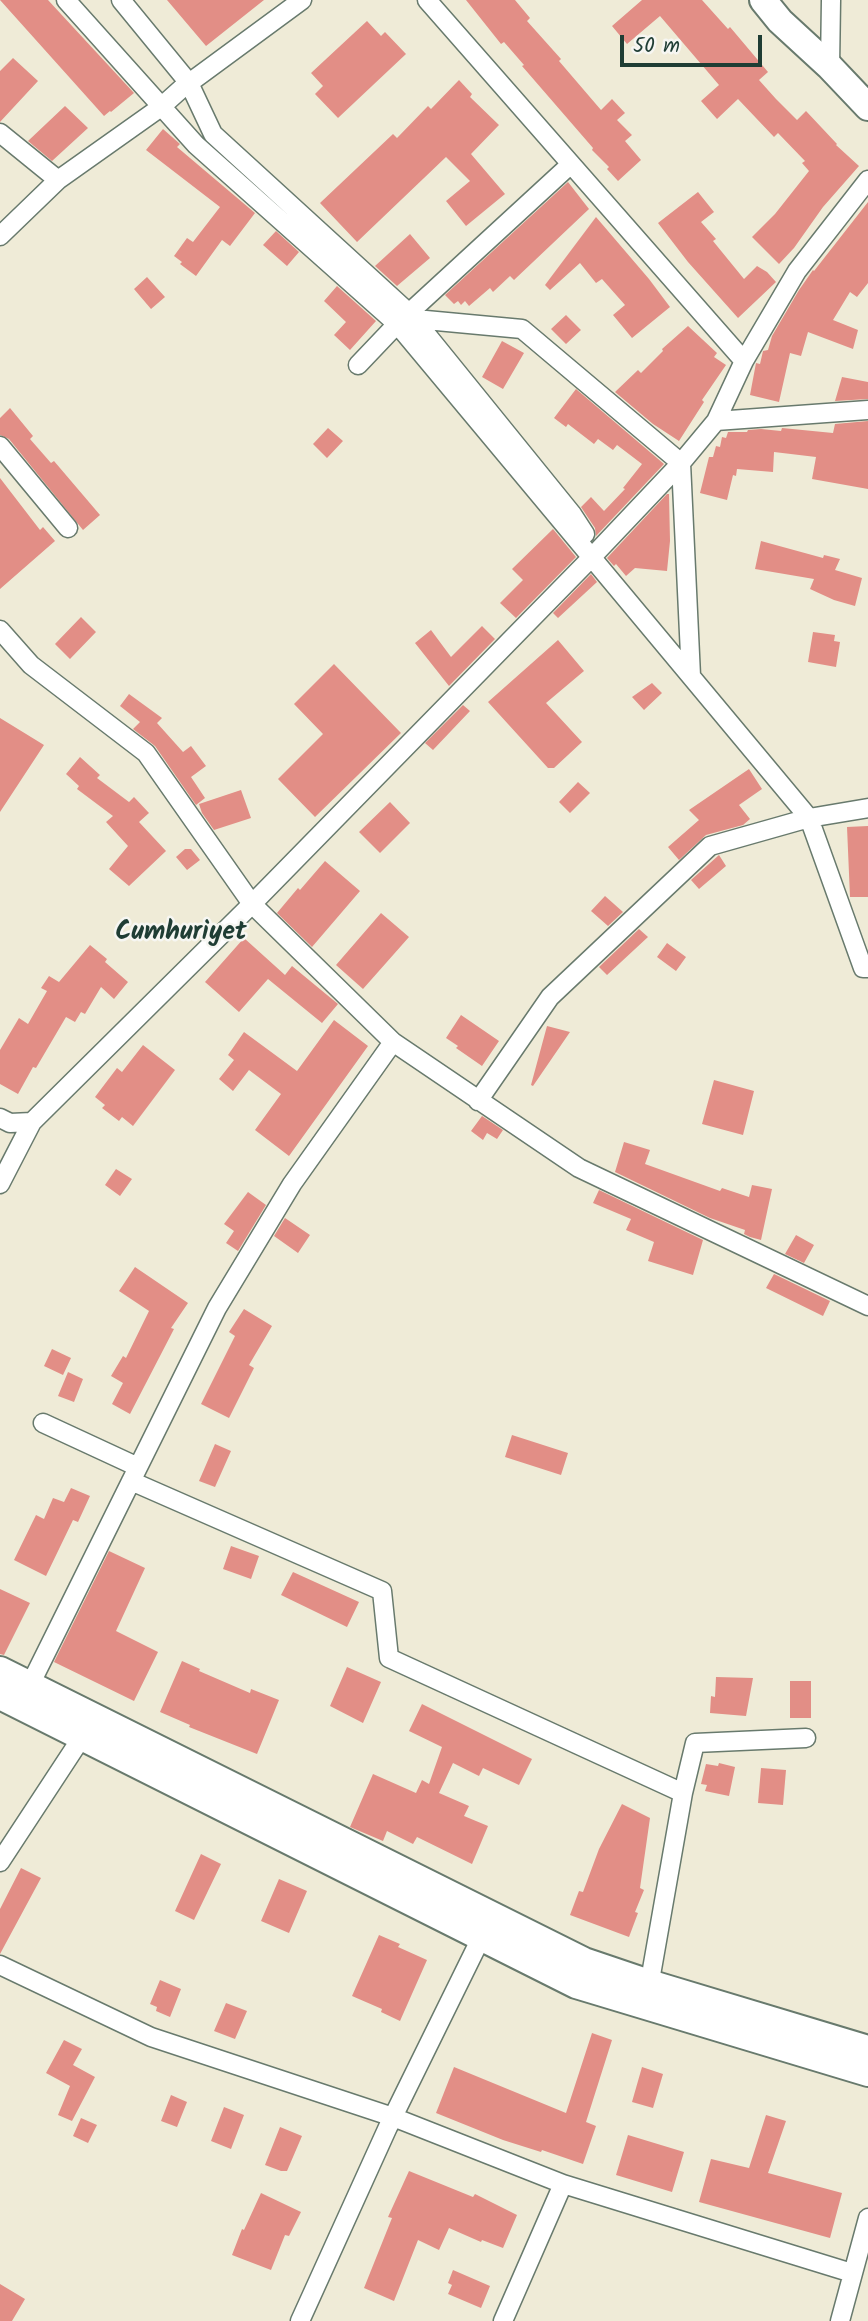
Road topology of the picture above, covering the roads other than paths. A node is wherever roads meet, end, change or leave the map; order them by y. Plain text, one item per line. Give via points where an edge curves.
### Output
1 (66, 0) edge
2 (121, 0) edge
3 (302, 0) edge
4 (427, 0) edge
5 (763, 0) edge
6 (831, 0) edge
7 (830, 67) junction
8 (189, 83) junction
9 (161, 107) junction
10 (868, 107) edge
11 (0, 133) edge
12 (571, 164) junction
13 (58, 180) junction
14 (868, 180) edge
15 (0, 236) edge
16 (407, 319) junction
17 (744, 361) junction
18 (358, 365) dead end
19 (868, 410) edge
20 (716, 421) junction
21 (0, 446) edge
22 (681, 463) junction
23 (68, 528) dead end
24 (592, 557) junction
25 (0, 630) edge
26 (691, 676) junction
27 (868, 808) edge
28 (809, 818) junction
29 (251, 904) junction
30 (868, 968) edge
31 (393, 1042) junction
32 (478, 1101) junction
33 (0, 1118) edge
34 (32, 1122) junction
35 (0, 1184) edge
36 (868, 1306) edge
37 (43, 1423) dead end
38 (135, 1474) junction
39 (0, 1671) edge
40 (16, 1695) edge
41 (82, 1737) junction
42 (806, 1738) dead end
43 (683, 1793) junction
44 (0, 1862) edge
45 (481, 1938) junction
46 (0, 1965) edge
47 (647, 1995) junction
48 (868, 2049) edge
49 (868, 2073) edge
50 (393, 2117) junction
51 (563, 2184) junction
52 (868, 2218) edge
53 (852, 2273) junction
54 (300, 2321) edge
55 (503, 2321) edge
56 (840, 2321) edge

1 - 9 street
2 - 8 street
3 - 8 street
4 - 12 street
5 - 7 street
6 - 7 street
7 - 10 street
8 - 9 street
8 - 16 street via 213,134
9 - 13 street
9 - 16 street via 196,145
11 - 13 street
12 - 16 street
12 - 17 street
13 - 15 street
14 - 17 street via 797,271
16 - 18 street
16 - 22 street via 522,329
16 - 24 street via 572,514
17 - 20 street
19 - 20 street
20 - 22 street
21 - 23 street
22 - 24 street
22 - 26 street
24 - 26 street
24 - 29 street
25 - 29 street via 31,665 146,753
26 - 28 street
27 - 28 street
28 - 30 street via 863,968
28 - 32 street via 710,846 550,997
29 - 31 street
29 - 34 street
31 - 32 street
31 - 38 street via 292,1184 217,1308
32 - 36 street via 579,1168
33 - 34 street via 10,1123
34 - 35 street
37 - 38 street
38 - 40 street
38 - 43 street via 382,1591 389,1658
39 - 40 street
40 - 41 street
40 - 47 street via 584,1961
41 - 44 street
41 - 45 street
42 - 43 street via 695,1743
43 - 47 street
45 - 47 street via 576,1985
45 - 50 street
46 - 50 street via 151,2037
47 - 48 street
47 - 49 street
50 - 51 street
50 - 54 street
51 - 53 street
51 - 55 street
52 - 53 street
53 - 56 street

